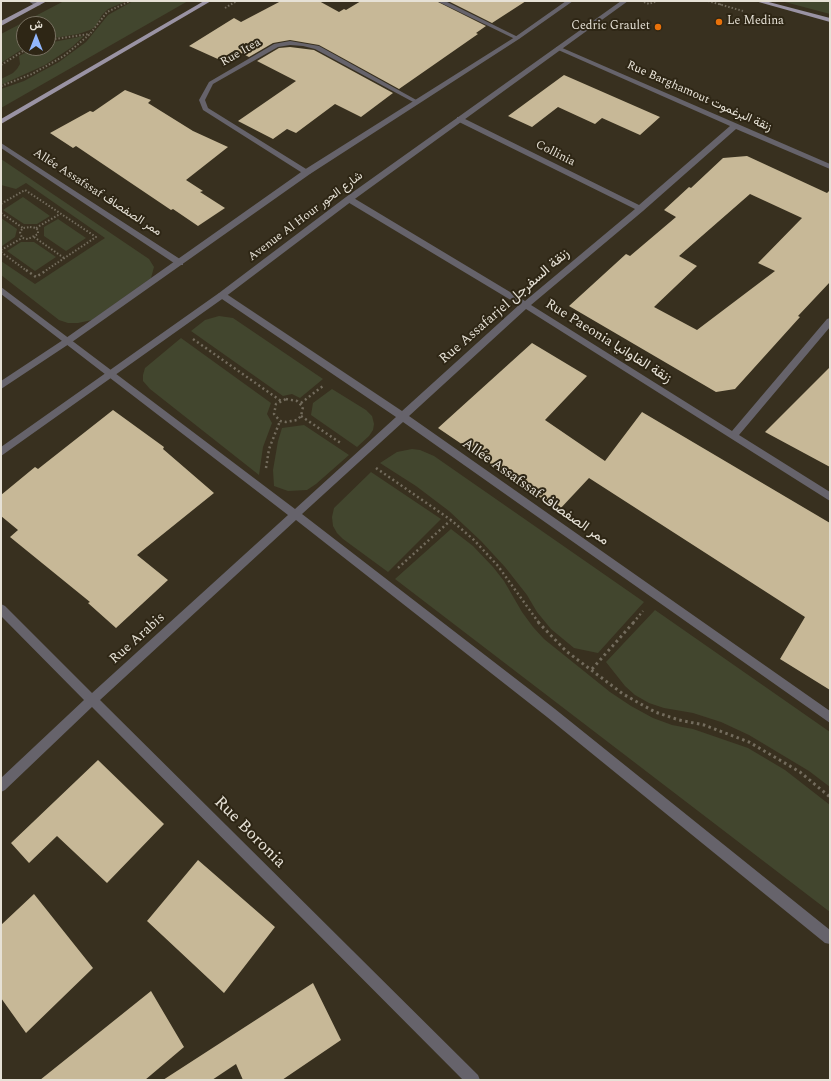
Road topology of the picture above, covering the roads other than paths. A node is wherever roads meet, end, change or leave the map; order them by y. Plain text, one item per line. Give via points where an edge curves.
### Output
1 (31, 1) edge
2 (44, 1) edge
3 (208, 1) edge
4 (440, 1) edge
5 (570, 1) edge
6 (625, 1) edge
7 (758, 1) edge
8 (38, 4) junction
9 (830, 20) edge
10 (1, 24) edge
11 (517, 38) junction
12 (558, 48) junction
13 (417, 102) junction
14 (460, 119) junction
15 (1, 122) edge
16 (736, 125) junction
17 (1, 145) edge
18 (830, 167) edge
19 (307, 172) junction
20 (349, 199) junction
21 (640, 209) junction
22 (180, 263) junction
23 (1, 290) edge
24 (222, 295) junction
25 (525, 305) junction
26 (830, 321) edge
27 (69, 340) junction
28 (112, 373) junction
29 (1, 386) edge
30 (402, 416) junction
31 (733, 436) junction
32 (1, 452) edge
33 (830, 498) edge
34 (296, 515) junction
35 (1, 609) edge
36 (91, 701) junction
37 (830, 718) edge
38 (1, 786) edge
39 (830, 938) edge
40 (473, 1080) edge

1 - 8 street
2 - 8 main road
3 - 15 main road
4 - 11 street
5 - 11 street
6 - 12 street, Avenue Al Hour شارع الحور
7 - 9 main road
8 - 10 main road
11 - 13 street
12 - 14 street, Avenue Al Hour شارع الحور
12 - 16 street, Rue Barghamout زنقة البرغموت
13 - 19 street
13 - 19 street, Rue Itea via 317,47 304,44 276,46 211,83 202,100 205,109
14 - 20 street, Avenue Al Hour شارع الحور
14 - 21 street, Collinia
16 - 18 street, Rue Barghamout زنقة البرغموت
16 - 21 street, Rue Assafarjel زنقة السفرجل
17 - 22 street, Allée Assafssaf ممر الصفصاف
19 - 22 street
20 - 24 street, Avenue Al Hour شارع الحور
20 - 25 street, Rue Paeonia زنقة الفاوانيا
21 - 25 street, Rue Assafarjel زنقة السفرجل
22 - 27 street
23 - 27 street
24 - 28 street, Avenue Al Hour شارع الحور
24 - 30 street, Allée Assafssaf ممر الصفصاف
25 - 30 street, Rue Assafarjel زنقة السفرجل
25 - 31 street, Rue Paeonia زنقة الفاوانيا
26 - 31 street
27 - 28 street
27 - 29 street
28 - 32 street, Avenue Al Hour شارع الحور
28 - 34 street
30 - 34 street, Rue Assafarjel زنقة السفرجل
30 - 37 street, Allée Assafssaf ممر الصفصاف
31 - 33 street, Rue Paeonia زنقة الفاوانيا
34 - 36 street, Rue Arabis
34 - 39 street via 552,713
35 - 36 street, Rue Boronia
36 - 38 street, Rue Arabis
36 - 40 street, Rue Boronia

